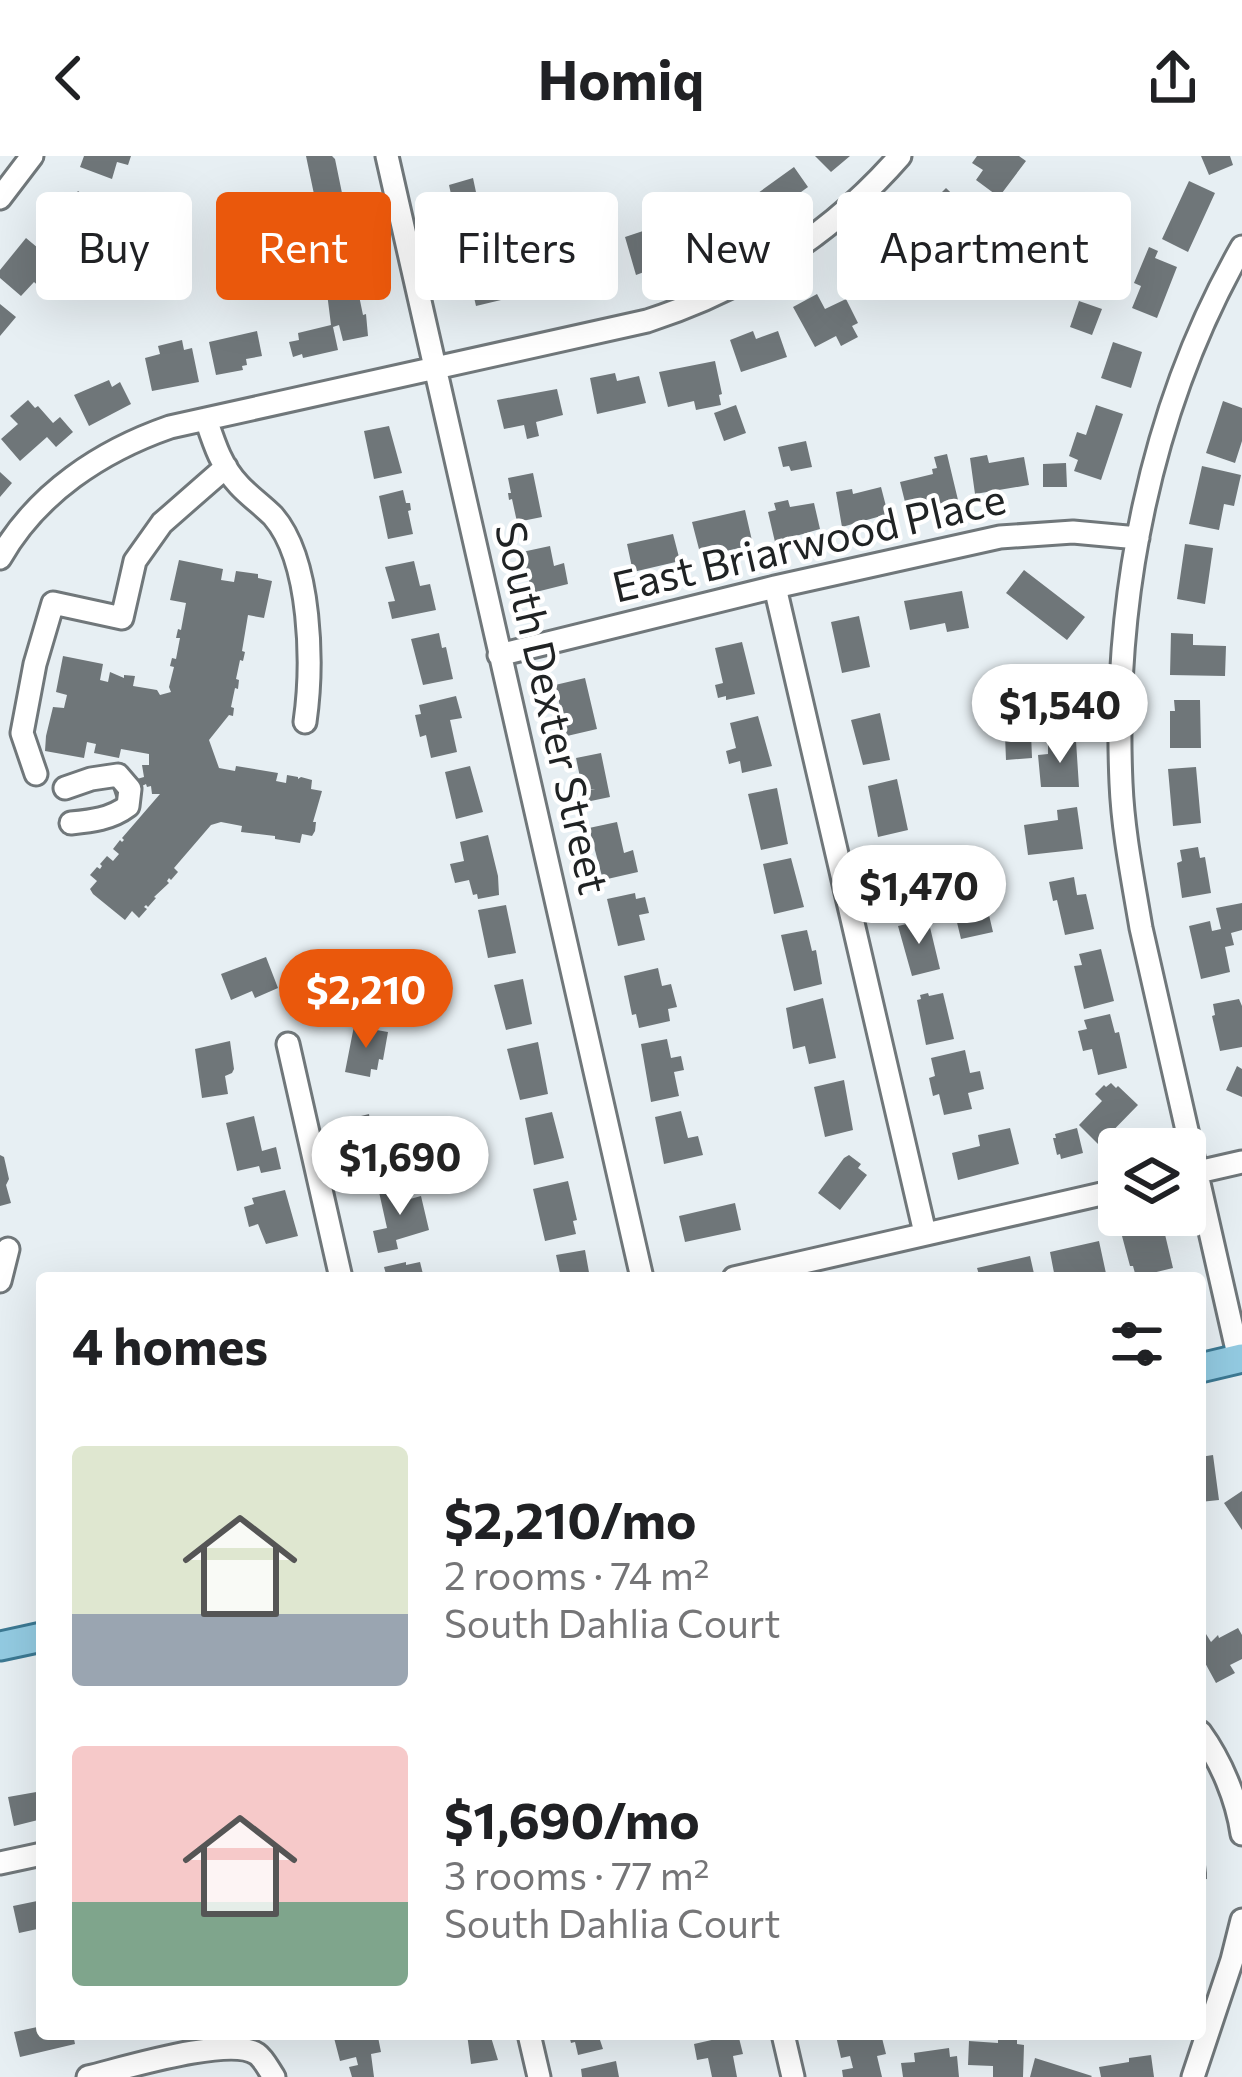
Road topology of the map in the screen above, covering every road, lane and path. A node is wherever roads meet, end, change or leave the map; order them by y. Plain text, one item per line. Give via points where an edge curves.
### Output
1 (32, 156) edge
2 (387, 156) edge
3 (900, 156) edge
4 (0, 198) edge
5 (1242, 247) edge
6 (436, 369) junction
7 (206, 419) junction
8 (226, 467) junction
9 (1138, 538) junction
10 (0, 558) edge
11 (775, 587) junction
12 (500, 655) junction
13 (305, 722) dead end
14 (36, 775) dead end
15 (65, 788) dead end
16 (71, 824) dead end
17 (288, 1044) dead end
18 (1183, 1128) edge
19 (1242, 1162) edge
20 (1206, 1171) edge
21 (1098, 1195) edge
22 (1206, 1228) edge
23 (925, 1233) junction
24 (8, 1250) dead end
25 (339, 1272) edge
26 (641, 1272) edge
27 (759, 1272) edge
28 (0, 1281) edge
29 (1240, 1358) edge
30 (1206, 1366) edge
31 (36, 1638) edge
32 (0, 1646) edge
33 (1206, 1740) edge
34 (1242, 1834) edge
35 (36, 1855) edge
36 (0, 1864) edge
37 (1242, 1920) edge
38 (1206, 2038) edge
39 (531, 2040) edge
40 (784, 2040) edge
41 (1205, 2040) edge
42 (88, 2077) edge
43 (274, 2077) edge
44 (539, 2077) edge
45 (793, 2077) edge
46 (1193, 2077) edge

1 - 4 street
2 - 6 street, South Dexter Street
3 - 6 street via 830,225 726,291 647,321
5 - 9 street via 1169,410
6 - 7 street
6 - 12 street, South Dexter Street
7 - 8 street
7 - 10 street via 141,437 96,461 29,517
8 - 13 street via 273,517 293,554 311,657
8 - 14 street via 162,523 135,561 122,618 53,603 22,733
9 - 11 street, East Briarwood Place via 1015,535
9 - 18 street via 1122,654 1121,787
11 - 12 street, East Briarwood Place
11 - 23 street
12 - 26 street, South Dexter Street
15 - 16 street via 118,775 130,789 119,812
17 - 25 street
19 - 20 street
21 - 23 street
22 - 29 street
23 - 27 street
24 - 28 street
29 - 30 main road
31 - 32 main road
33 - 34 street
35 - 36 street
37 - 38 street
39 - 44 street
40 - 45 street
41 - 46 street
42 - 43 street via 230,2047 264,2047

